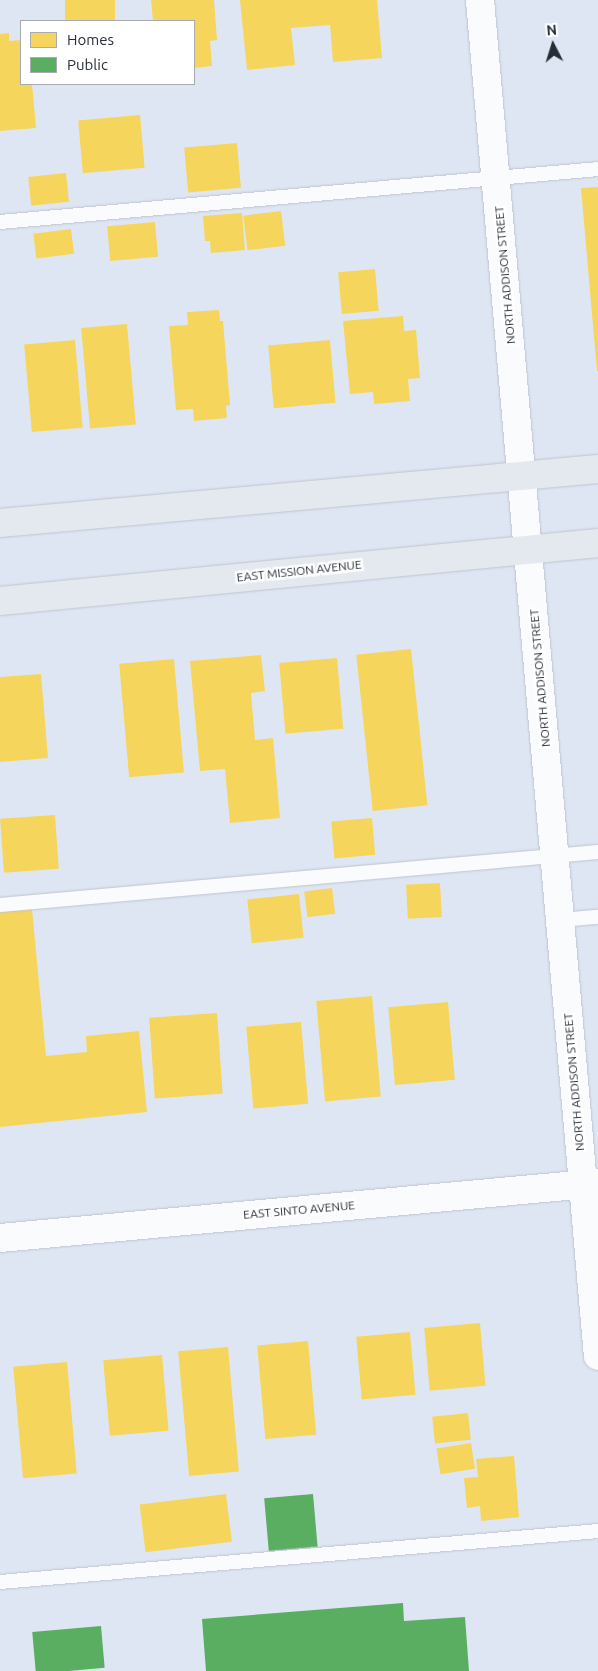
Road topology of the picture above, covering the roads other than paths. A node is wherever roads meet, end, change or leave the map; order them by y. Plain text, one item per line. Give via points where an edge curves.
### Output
1 (480, 0) edge
2 (598, 169) edge
3 (496, 178) junction
4 (0, 222) edge
5 (598, 469) edge
6 (523, 476) junction
7 (0, 524) edge
8 (598, 543) edge
9 (529, 549) junction
10 (0, 601) edge
11 (598, 852) edge
12 (555, 856) junction
13 (0, 905) edge
14 (598, 917) edge
15 (560, 920) junction
16 (590, 1184) edge
17 (0, 1238) edge
18 (598, 1356) edge
19 (598, 1531) edge
20 (0, 1582) edge

1 - 3 street, NORTH ADDISON STREET
2 - 3 lane
3 - 4 lane
3 - 6 street, NORTH ADDISON STREET
5 - 6 main road
6 - 7 main road
6 - 9 street, NORTH ADDISON STREET
8 - 9 main road, EAST MISSION AVENUE
9 - 10 main road, EAST MISSION AVENUE
9 - 12 street, NORTH ADDISON STREET
11 - 12 lane
12 - 13 lane
12 - 15 street, NORTH ADDISON STREET
14 - 15 lane
15 - 16 street, NORTH ADDISON STREET
16 - 17 street, EAST SINTO AVENUE
16 - 18 street, NORTH ADDISON STREET
19 - 20 lane

